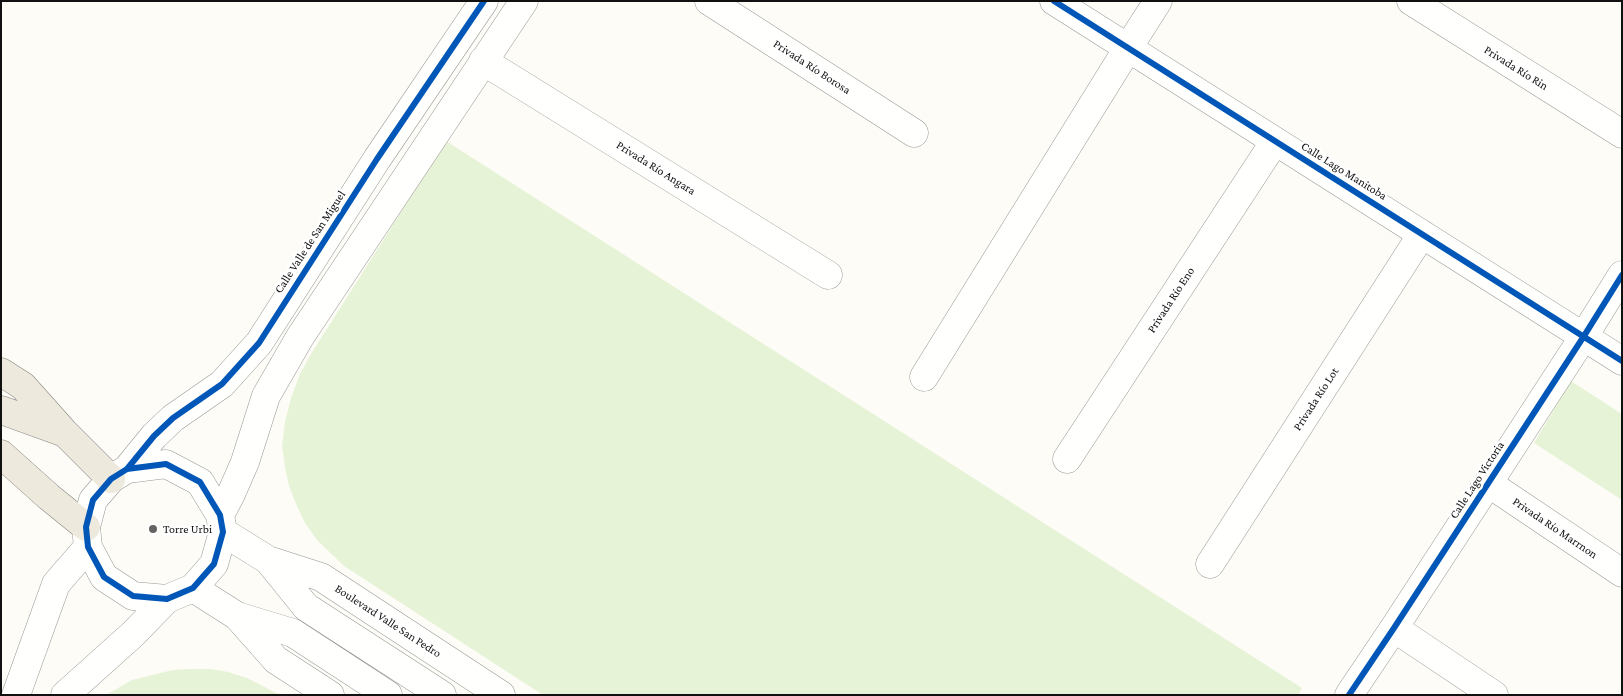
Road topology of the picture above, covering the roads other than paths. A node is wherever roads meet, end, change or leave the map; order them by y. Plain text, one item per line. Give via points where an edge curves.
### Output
1 (484, 1) edge
2 (524, 1) edge
3 (709, 1) edge
4 (1054, 1) edge
5 (1158, 1) edge
6 (1411, 1) edge
7 (1128, 48) junction
8 (483, 61) junction
9 (914, 134) dead end
10 (1622, 134) edge
11 (1275, 141) junction
12 (1422, 234) junction
13 (828, 275) dead end
14 (1622, 275) edge
15 (1584, 336) junction
16 (1622, 361) edge
17 (1, 372) edge
18 (924, 377) dead end
19 (1, 410) edge
20 (65, 433) junction
21 (1, 454) edge
22 (1067, 459) dead end
23 (119, 474) junction
24 (1, 477) edge
25 (1488, 483) junction
26 (48, 497) junction
27 (222, 524) junction
28 (87, 537) junction
29 (268, 560) junction
30 (1210, 564) dead end
31 (1622, 573) edge
32 (193, 588) junction
33 (167, 599) junction
34 (237, 616) junction
35 (1394, 628) junction
36 (16, 695) edge
37 (65, 695) edge
38 (330, 695) edge
39 (388, 695) edge
40 (442, 695) edge
41 (501, 695) edge
42 (1349, 695) edge
43 (1494, 695) edge

1 - 23 street, Calle Valle de San Miguel via 377,159 259,343 222,384 173,418
2 - 8 street
3 - 9 street, Privada Río Borosa
4 - 7 street, Calle Lago Manitoba
5 - 7 street
6 - 10 street, Privada Río Rin
7 - 11 street, Calle Lago Manitoba
7 - 18 street
8 - 13 street, Privada Río Angara
8 - 27 street via 300,337 266,396
11 - 12 street, Calle Lago Manitoba
11 - 22 street, Privada Río Eno
12 - 15 street, Calle Lago Manitoba
12 - 30 street, Privada Río Lot
14 - 15 street, Calle Lago Victoria
15 - 16 street, Calle Lago Manitoba
15 - 25 street, Calle Lago Victoria
17 - 20 main road via 23,386
19 - 20 main road
20 - 23 main road
21 - 26 main road
23 - 27 street via 166,464 200,482
23 - 28 street via 93,500
24 - 26 main road
25 - 31 street, Privada Río Marrnon
25 - 35 street, Calle Lago Victoria
26 - 28 main road
27 - 29 street, Boulevard Valle San Pedro
27 - 32 street via 214,564
28 - 33 street via 104,577 133,596
28 - 36 street via 56,584
29 - 40 street, Boulevard Valle San Pedro via 306,607
29 - 41 street, Boulevard Valle San Pedro via 321,577
32 - 33 street
32 - 34 street
33 - 37 street
34 - 38 street via 276,660
34 - 39 street via 293,633
35 - 42 street, Calle Lago Victoria
35 - 43 street

